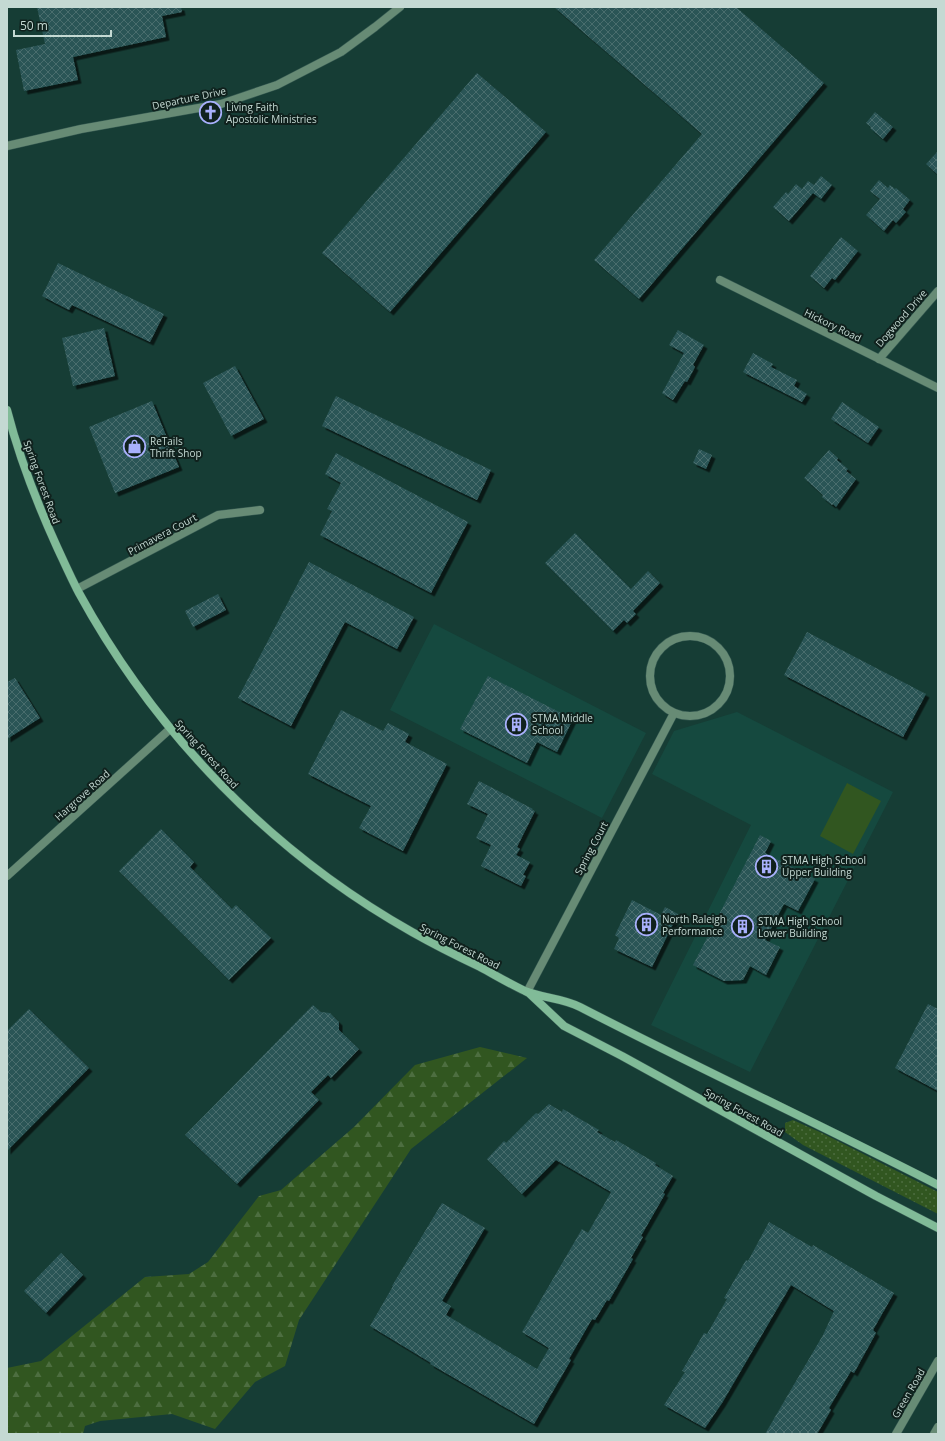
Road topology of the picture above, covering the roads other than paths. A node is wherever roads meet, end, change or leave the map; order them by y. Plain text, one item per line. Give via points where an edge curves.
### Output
1 (400, 7) edge
2 (7, 146) edge
3 (720, 280) dead end
4 (938, 290) edge
5 (879, 359) junction
6 (938, 388) edge
7 (7, 410) edge
8 (260, 510) dead end
9 (77, 589) junction
10 (674, 713) junction
11 (170, 729) junction
12 (7, 876) edge
13 (527, 992) junction
14 (938, 1185) edge
15 (938, 1228) edge
16 (938, 1361) edge
17 (938, 1427) edge
18 (896, 1434) edge
19 (934, 1434) edge

1 - 2 street, Departure Drive via 341,52 277,85 221,104 81,129
3 - 5 street, Hickory Road
4 - 5 street, Dogwood Drive
5 - 6 street, Hickory Road
7 - 9 main road, Spring Forest Road via 37,500
8 - 9 street, Primavera Court via 218,515
9 - 11 main road, Spring Forest Road via 131,677
10 - 10 street via 687,717 700,715 713,710 723,701 729,688 730,668 721,650 711,641 698,636 685,636 667,643 654,658 650,670 654,696
10 - 13 street, Spring Court
11 - 12 street, Hargrove Road
11 - 13 main road, Spring Forest Road via 242,807 325,876 413,932
13 - 14 main road, Spring Forest Road via 575,1005
13 - 15 main road, Spring Forest Road via 564,1026
16 - 18 street, Green Road
17 - 19 street

